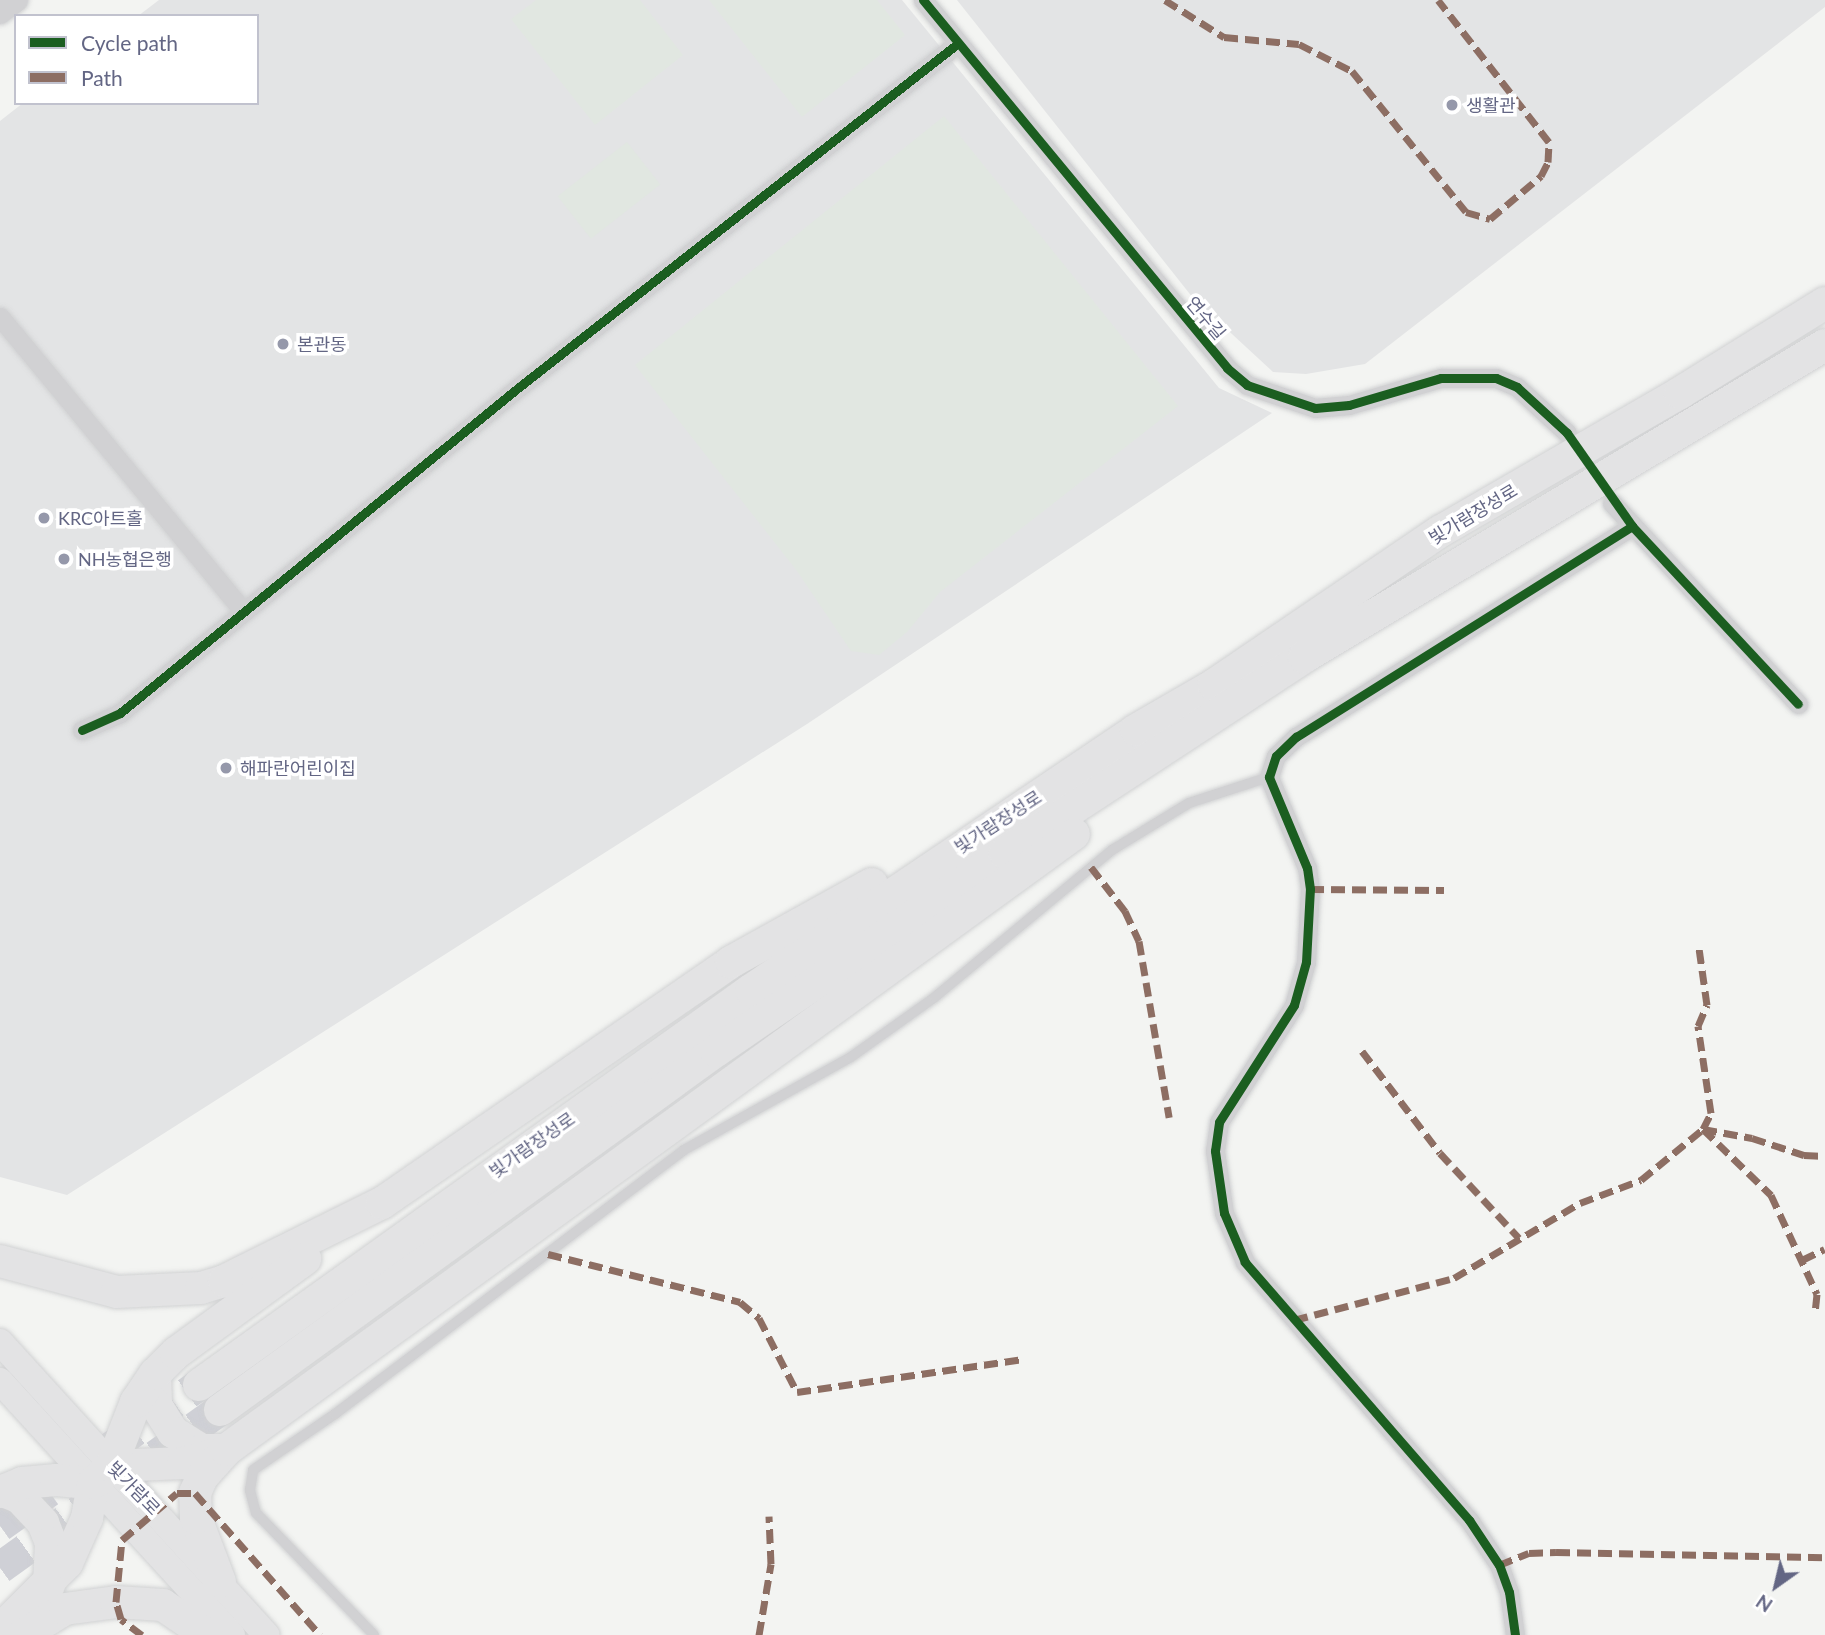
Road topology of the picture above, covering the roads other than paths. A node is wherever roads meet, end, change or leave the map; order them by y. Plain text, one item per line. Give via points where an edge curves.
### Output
1 (16, 0) edge
2 (923, 0) edge
3 (0, 12) edge
4 (957, 44) junction
5 (1825, 303) edge
6 (0, 317) edge
7 (1825, 345) edge
8 (1567, 433) dead end
9 (1612, 503) dead end
10 (1632, 526) junction
11 (242, 610) junction
12 (1382, 610) junction
13 (1300, 627) junction
14 (1798, 704) dead end
15 (82, 730) dead end
16 (1269, 776) junction
17 (382, 1203) junction
18 (0, 1261) edge
19 (0, 1342) edge
20 (155, 1374) junction
21 (0, 1381) edge
22 (199, 1385) tunnel mouth
23 (220, 1410) tunnel mouth
24 (226, 1450) junction
25 (102, 1475) junction
26 (1, 1491) edge
27 (220, 1583) junction
28 (49, 1585) junction
29 (0, 1630) edge
30 (23, 1635) edge
31 (208, 1635) edge
32 (232, 1635) edge
33 (267, 1635) edge
34 (374, 1635) edge
35 (1515, 1635) edge

1 - 3 street
2 - 4 street, 연수길
4 - 8 street, 연수길 via 1227,368 1247,385 1315,408 1349,405 1441,378 1496,378 1517,387
4 - 11 street
5 - 13 highway, 빛가람장성로 via 1441,531
6 - 11 street
7 - 12 highway, 빛가람장성로
9 - 10 street
10 - 14 street
10 - 16 street via 1296,737 1276,756
11 - 15 street via 120,713
12 - 23 highway, 빛가람장성로 via 1040,831 716,1051
12 - 24 highway via 1291,691 1037,859 858,994
13 - 17 highway via 1257,636 1169,686 892,872 731,962
13 - 22 highway, 빛가람장성로 via 1214,685 1124,737 751,990
16 - 34 lane via 1189,803 1112,850 953,984 851,1057 684,1150 335,1414 253,1470 250,1490 256,1513
16 - 35 street via 1307,868 1306,962 1294,1005 1219,1122 1216,1177 1224,1213 1245,1262 1468,1520 1499,1565 1509,1592
17 - 18 highway via 286,1253 201,1289 117,1292
17 - 20 highway via 176,1353
19 - 25 main road, 빛가람로
20 - 24 highway via 156,1405 173,1432 202,1450
20 - 25 highway via 136,1402
21 - 25 main road, 빛가람로
24 - 25 highway via 183,1464
24 - 27 highway via 202,1477 195,1493 196,1518
25 - 26 highway
25 - 27 main road, 빛가람로
25 - 28 highway via 80,1536
25 - 32 main road, 빛가람로
26 - 28 highway via 20,1498 43,1523 51,1543
27 - 33 main road, 빛가람로
28 - 29 highway
30 - 31 highway via 65,1609 116,1602 163,1605

